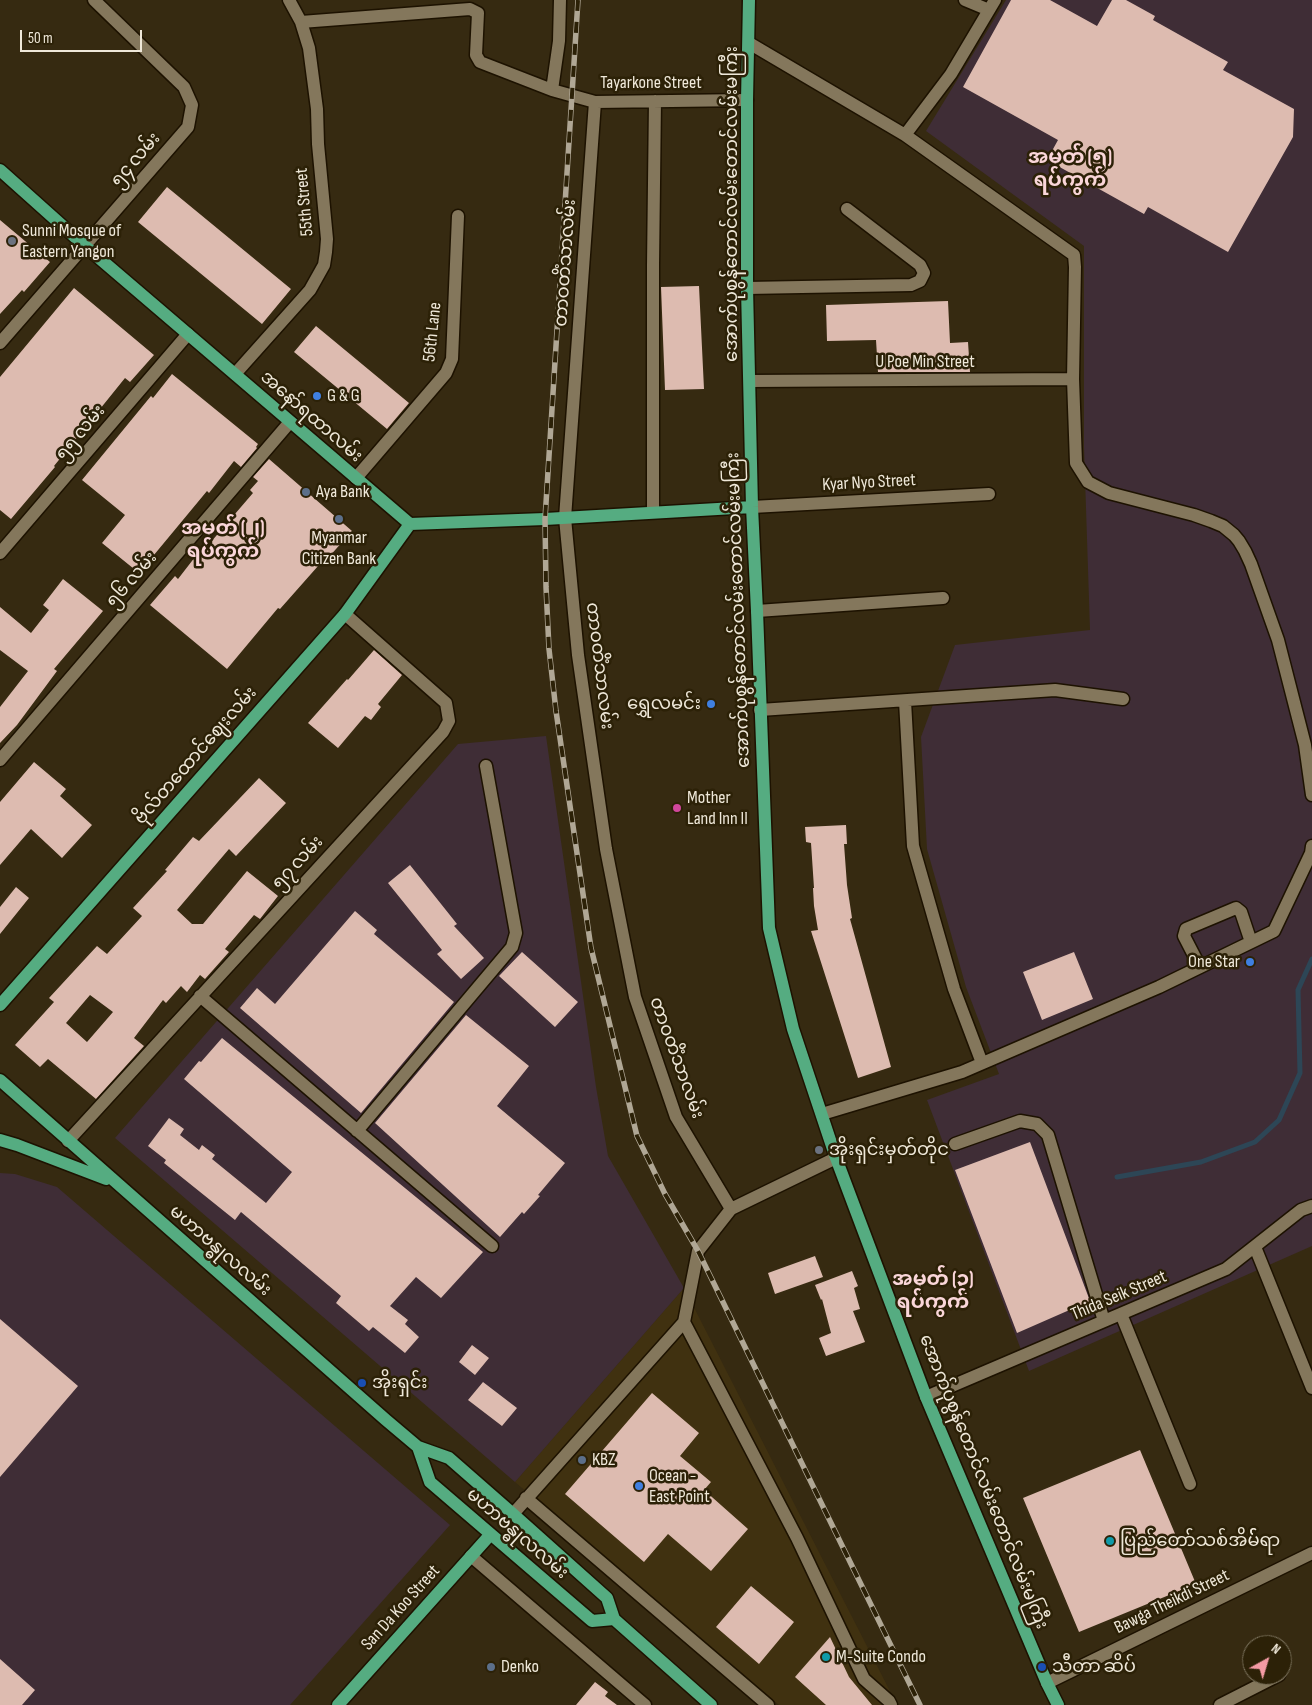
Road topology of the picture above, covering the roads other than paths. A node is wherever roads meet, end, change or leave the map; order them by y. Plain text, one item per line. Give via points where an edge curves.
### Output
1 (94, 0) edge
2 (289, 0) edge
3 (560, 0) edge
4 (749, 0) edge
5 (965, 0) edge
6 (992, 5) edge
7 (300, 22) junction
8 (749, 43) junction
9 (552, 90) junction
10 (746, 100) junction
11 (655, 101) junction
12 (595, 102) junction
13 (905, 135) junction
14 (0, 170) edge
15 (847, 209) dead end
16 (458, 216) dead end
17 (85, 246) junction
18 (747, 288) junction
19 (188, 334) junction
20 (0, 343) edge
21 (235, 374) junction
22 (1073, 379) junction
23 (750, 382) junction
24 (290, 422) junction
25 (356, 478) junction
26 (989, 494) dead end
27 (752, 507) junction
28 (653, 512) junction
29 (565, 518) junction
30 (410, 524) junction
31 (0, 553) edge
32 (942, 598) dead end
33 (757, 611) junction
34 (345, 614) junction
35 (1123, 699) dead end
36 (905, 701) junction
37 (760, 710) junction
38 (0, 760) edge
39 (486, 766) dead end
40 (1312, 795) edge
41 (1312, 846) edge
42 (1251, 942) junction
43 (1200, 967) junction
44 (200, 996) junction
45 (0, 1004) edge
46 (982, 1063) junction
47 (0, 1080) edge
48 (822, 1114) junction
49 (357, 1130) junction
50 (0, 1140) edge
51 (68, 1141) junction
52 (955, 1144) dead end
53 (836, 1158) junction
54 (113, 1181) junction
55 (1312, 1206) edge
56 (731, 1209) junction
57 (492, 1246) dead end
58 (1255, 1247) junction
59 (1121, 1314) junction
60 (1104, 1321) junction
61 (684, 1322) junction
62 (1312, 1388) edge
63 (926, 1397) junction
64 (418, 1447) junction
65 (1190, 1484) dead end
66 (526, 1498) junction
67 (512, 1514) junction
68 (490, 1535) junction
69 (1312, 1553) edge
70 (471, 1556) junction
71 (614, 1619) junction
72 (1046, 1683) junction
73 (1259, 1685) edge
74 (338, 1705) edge
75 (645, 1705) edge
76 (711, 1705) edge
77 (768, 1705) edge
78 (891, 1705) edge
79 (1058, 1705) edge
80 (1220, 1705) edge

1 - 17 street, ၅၄ လမ်း via 184,88 192,105 188,127
2 - 7 street, 55th Street
3 - 9 street via 559,41
4 - 8 main road, အောက်ပုစွန်တောင်လမ်းတောင်လမ်းမကြီး
5 - 6 street
6 - 13 street via 951,74
7 - 9 street, Tayarkone Street via 470,8 478,13 476,55 480,62
7 - 21 street, 55th Street via 309,48 317,109 327,238 324,264 310,290
8 - 10 main road, အောက်ပုစွန်တောင်လမ်းတောင်လမ်းမကြီး
8 - 13 street
9 - 12 street, Tayarkone Street
10 - 11 street, Tayarkone Street
10 - 18 main road, အောက်ပုစွန်တောင်လမ်းတောင်လမ်းမကြီး
11 - 12 street, Tayarkone Street
11 - 28 street
12 - 29 street, တာဝတိံသာလမ်း
13 - 22 street via 1074,255
14 - 17 main road, အနော်ရထာလမ်း
15 - 18 street via 920,265 924,273 920,282 911,285
16 - 25 street, 56th Lane via 452,359 446,373
17 - 19 main road, အနော်ရထာလမ်း
17 - 20 street, ၅၄ လမ်း
18 - 23 main road, အောက်ပုစွန်တောင်လမ်းတောင်လမ်းမကြီး
19 - 21 main road, အနော်ရထာလမ်း
19 - 31 street, ၅၅ လမ်း
21 - 24 main road, အနော်ရထာလမ်း
22 - 23 street, U Poe Min Street
22 - 40 street via 1076,464 1088,482 1108,494 1194,515 1223,526 1245,551 1278,640 1305,745
23 - 27 main road, အောက်ပုစွန်တောင်လမ်းတောင်လမ်းမကြီး
24 - 25 main road, အနော်ရထာလမ်း
24 - 38 street, ၅၆ လမ်း
25 - 30 main road, အနော်ရထာလမ်း
26 - 27 street, Kyar Nyo Street
27 - 28 main road
27 - 33 main road, အောက်ပုစွန်တောင်လမ်းတောင်လမ်းမကြီး
28 - 29 main road
29 - 30 main road
29 - 56 street, တာဝတိံသာလမ်း via 578,655 606,849 635,997 676,1117
30 - 34 main road, ဗိုလ်တထောင်ဈေးလမ်း
32 - 33 street
33 - 37 main road, အောက်ပုစွန်တောင်လမ်းတောင်လမ်းမကြီး
34 - 44 street, ၅၇ လမ်း via 446,703 449,721 443,732
34 - 45 main road, ဗိုလ်တထောင်ဈေးလမ်း
35 - 36 street via 1055,690
36 - 37 street
36 - 46 street via 913,846 954,989
37 - 48 main road, အောက်ပုစွန်တောင်လမ်းတောင်လမ်းမကြီး via 769,928 793,1029
39 - 49 street via 516,933 512,947
41 - 42 street via 1274,931
42 - 43 street
42 - 43 street via 1241,912 1236,908 1186,929 1184,936
43 - 46 street
44 - 49 street
44 - 51 street, ၅၇ လမ်း
46 - 48 street via 962,1072
47 - 51 main road, မဟာဗန္ဓုလလမ်း
48 - 53 main road, အောက်ပုစွန်တောင်လမ်းတောင်လမ်းမကြီး
49 - 57 street
50 - 54 main road
51 - 54 main road, မဟာဗန္ဓုလလမ်း
52 - 60 street via 1020,1121 1037,1124 1048,1135
53 - 56 street
53 - 63 main road, အောက်ပုစွန်တောင်လမ်းတောင်လမ်းမကြီး
54 - 64 main road, မဟာဗန္ဓုလလမ်း
55 - 58 street, Thida Seik Street via 1301,1210
56 - 61 street via 698,1251
58 - 59 street, Thida Seik Street via 1226,1269
58 - 62 street
59 - 60 street, Thida Seik Street
59 - 65 street
60 - 63 street, Thida Seik Street
61 - 66 street
61 - 78 street via 797,1538 864,1679
63 - 72 main road, အောက်ပုစွန်တောင်လမ်းတောင်လမ်းမကြီး
64 - 67 main road, မဟာဗန္ဓုလလမ်း via 449,1458
64 - 68 main road, မဟာဗန္ဓုလလမ်း via 430,1482
66 - 67 street
66 - 77 street
67 - 71 main road, မဟာဗန္ဓုလလမ်း via 607,1598
68 - 70 main road, San Da Koo Street
68 - 71 main road, မဟာဗန္ဓုလလမ်း via 592,1621
69 - 72 street, Bawga Theikdi Street
70 - 74 main road, San Da Koo Street
70 - 75 street
71 - 76 main road, မဟာဗန္ဓုလလမ်း
72 - 79 main road, အောက်ပုစွန်တောင်လမ်းတောင်လမ်းမကြီး
73 - 80 street

